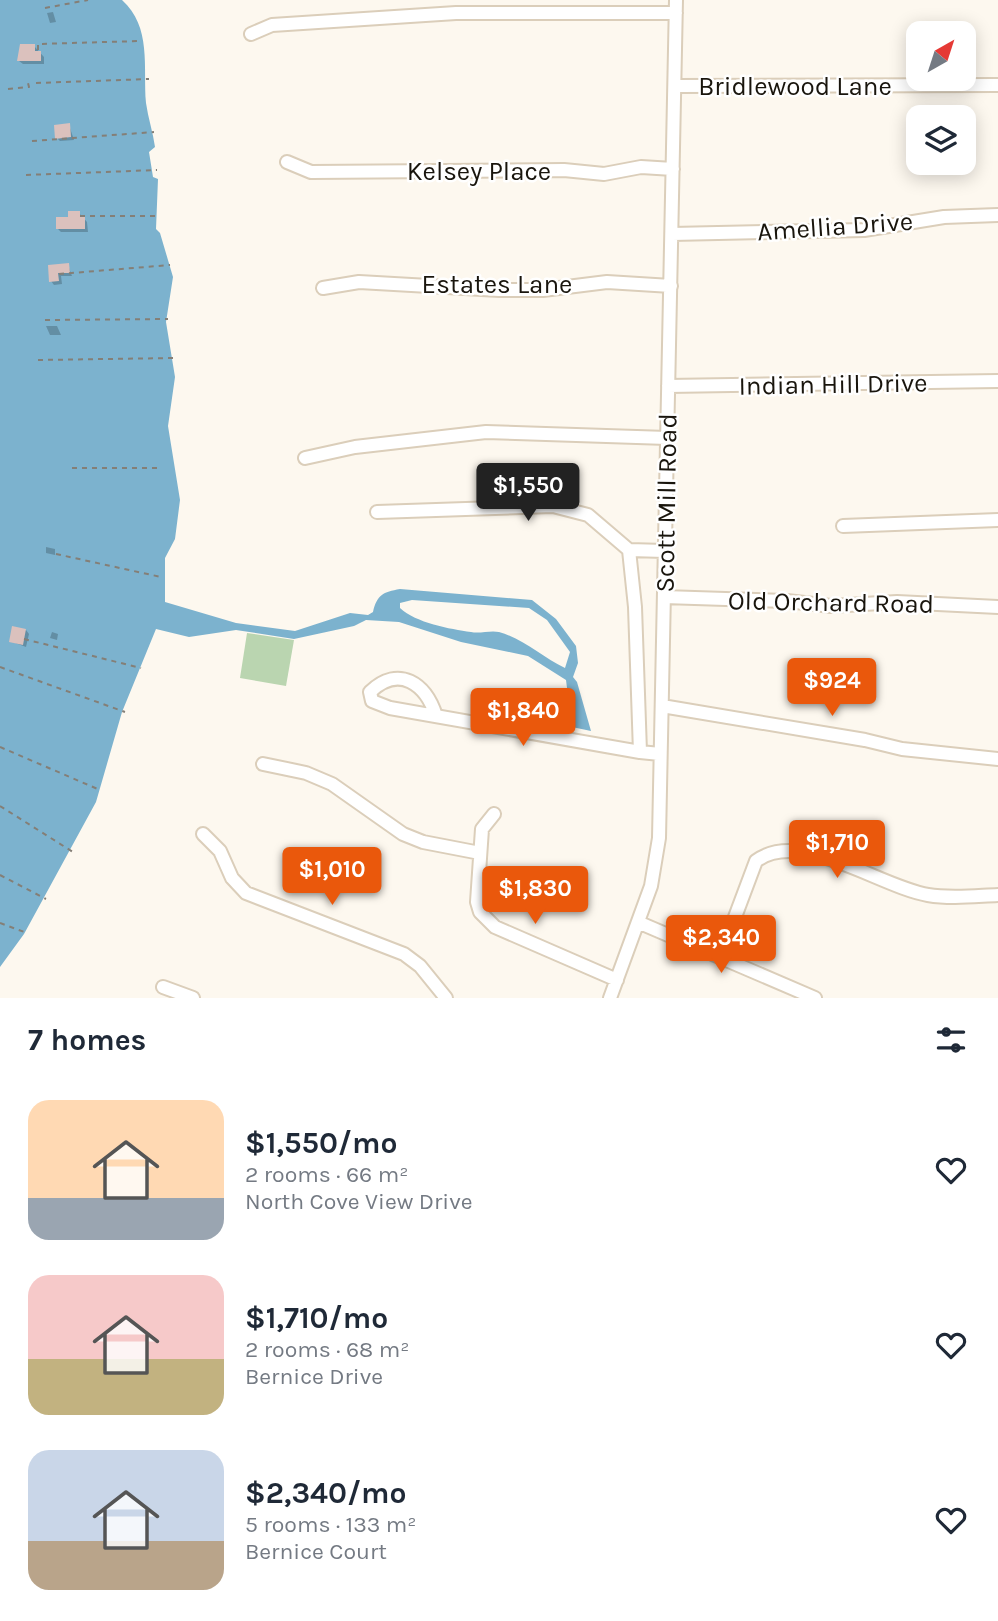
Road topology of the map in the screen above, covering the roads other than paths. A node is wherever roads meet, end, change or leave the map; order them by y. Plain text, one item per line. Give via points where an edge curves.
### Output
1 (676, 6) edge
2 (251, 34) dead end
3 (998, 85) edge
4 (676, 86) junction
5 (287, 162) dead end
6 (673, 169) junction
7 (998, 215) edge
8 (672, 234) junction
9 (671, 286) junction
10 (323, 288) dead end
11 (998, 382) edge
12 (668, 386) junction
13 (667, 438) junction
14 (306, 458) dead end
15 (377, 512) dead end
16 (998, 520) edge
17 (843, 526) dead end
18 (629, 550) junction
19 (665, 551) junction
20 (664, 597) junction
21 (998, 607) edge
22 (662, 706) junction
23 (436, 716) junction
24 (640, 752) junction
25 (660, 754) junction
26 (998, 759) edge
27 (263, 764) dead end
28 (494, 814) dead end
29 (202, 834) dead end
30 (480, 853) junction
31 (998, 895) edge
32 (640, 923) junction
33 (720, 957) junction
34 (617, 980) junction
35 (163, 987) dead end
36 (193, 998) edge
37 (446, 998) edge
38 (610, 998) edge
39 (815, 998) edge

1 - 2 street via 272,25
1 - 4 street, Scott Mill Road
3 - 4 street, Bridlewood Lane
4 - 6 street, Scott Mill Road
5 - 6 street, Kelsey Place via 311,172 564,170 604,174 641,167
6 - 8 street, Scott Mill Road
7 - 8 street, Amellia Drive via 944,217 864,230
8 - 9 street, Scott Mill Road
9 - 10 street, Estates Lane via 607,282 499,290 359,282
9 - 12 street, Scott Mill Road
11 - 12 street, Indian Hill Drive
12 - 13 street, Scott Mill Road
13 - 14 street via 486,432 355,447
13 - 19 street, Scott Mill Road
15 - 18 street via 553,506 588,515
16 - 17 street
18 - 19 street
18 - 24 street
19 - 20 street, Scott Mill Road
20 - 21 street, Old Orchard Road via 831,606 897,602
20 - 22 street, Scott Mill Road
22 - 25 street, Scott Mill Road
22 - 26 street via 902,749
23 - 23 street via 390,708 372,701 370,692 386,681 402,680 428,694
23 - 24 street
24 - 25 street
25 - 32 street, Scott Mill Road via 656,863
27 - 30 street via 332,784 402,834
28 - 30 street via 482,830
29 - 37 street via 246,893 404,954
30 - 34 street via 477,902 486,920
31 - 33 street via 928,895 897,888 823,858 777,850 756,861
32 - 33 street
32 - 34 street, Scott Mill Road
33 - 39 street
34 - 38 street, Scott Mill Road
35 - 36 street

